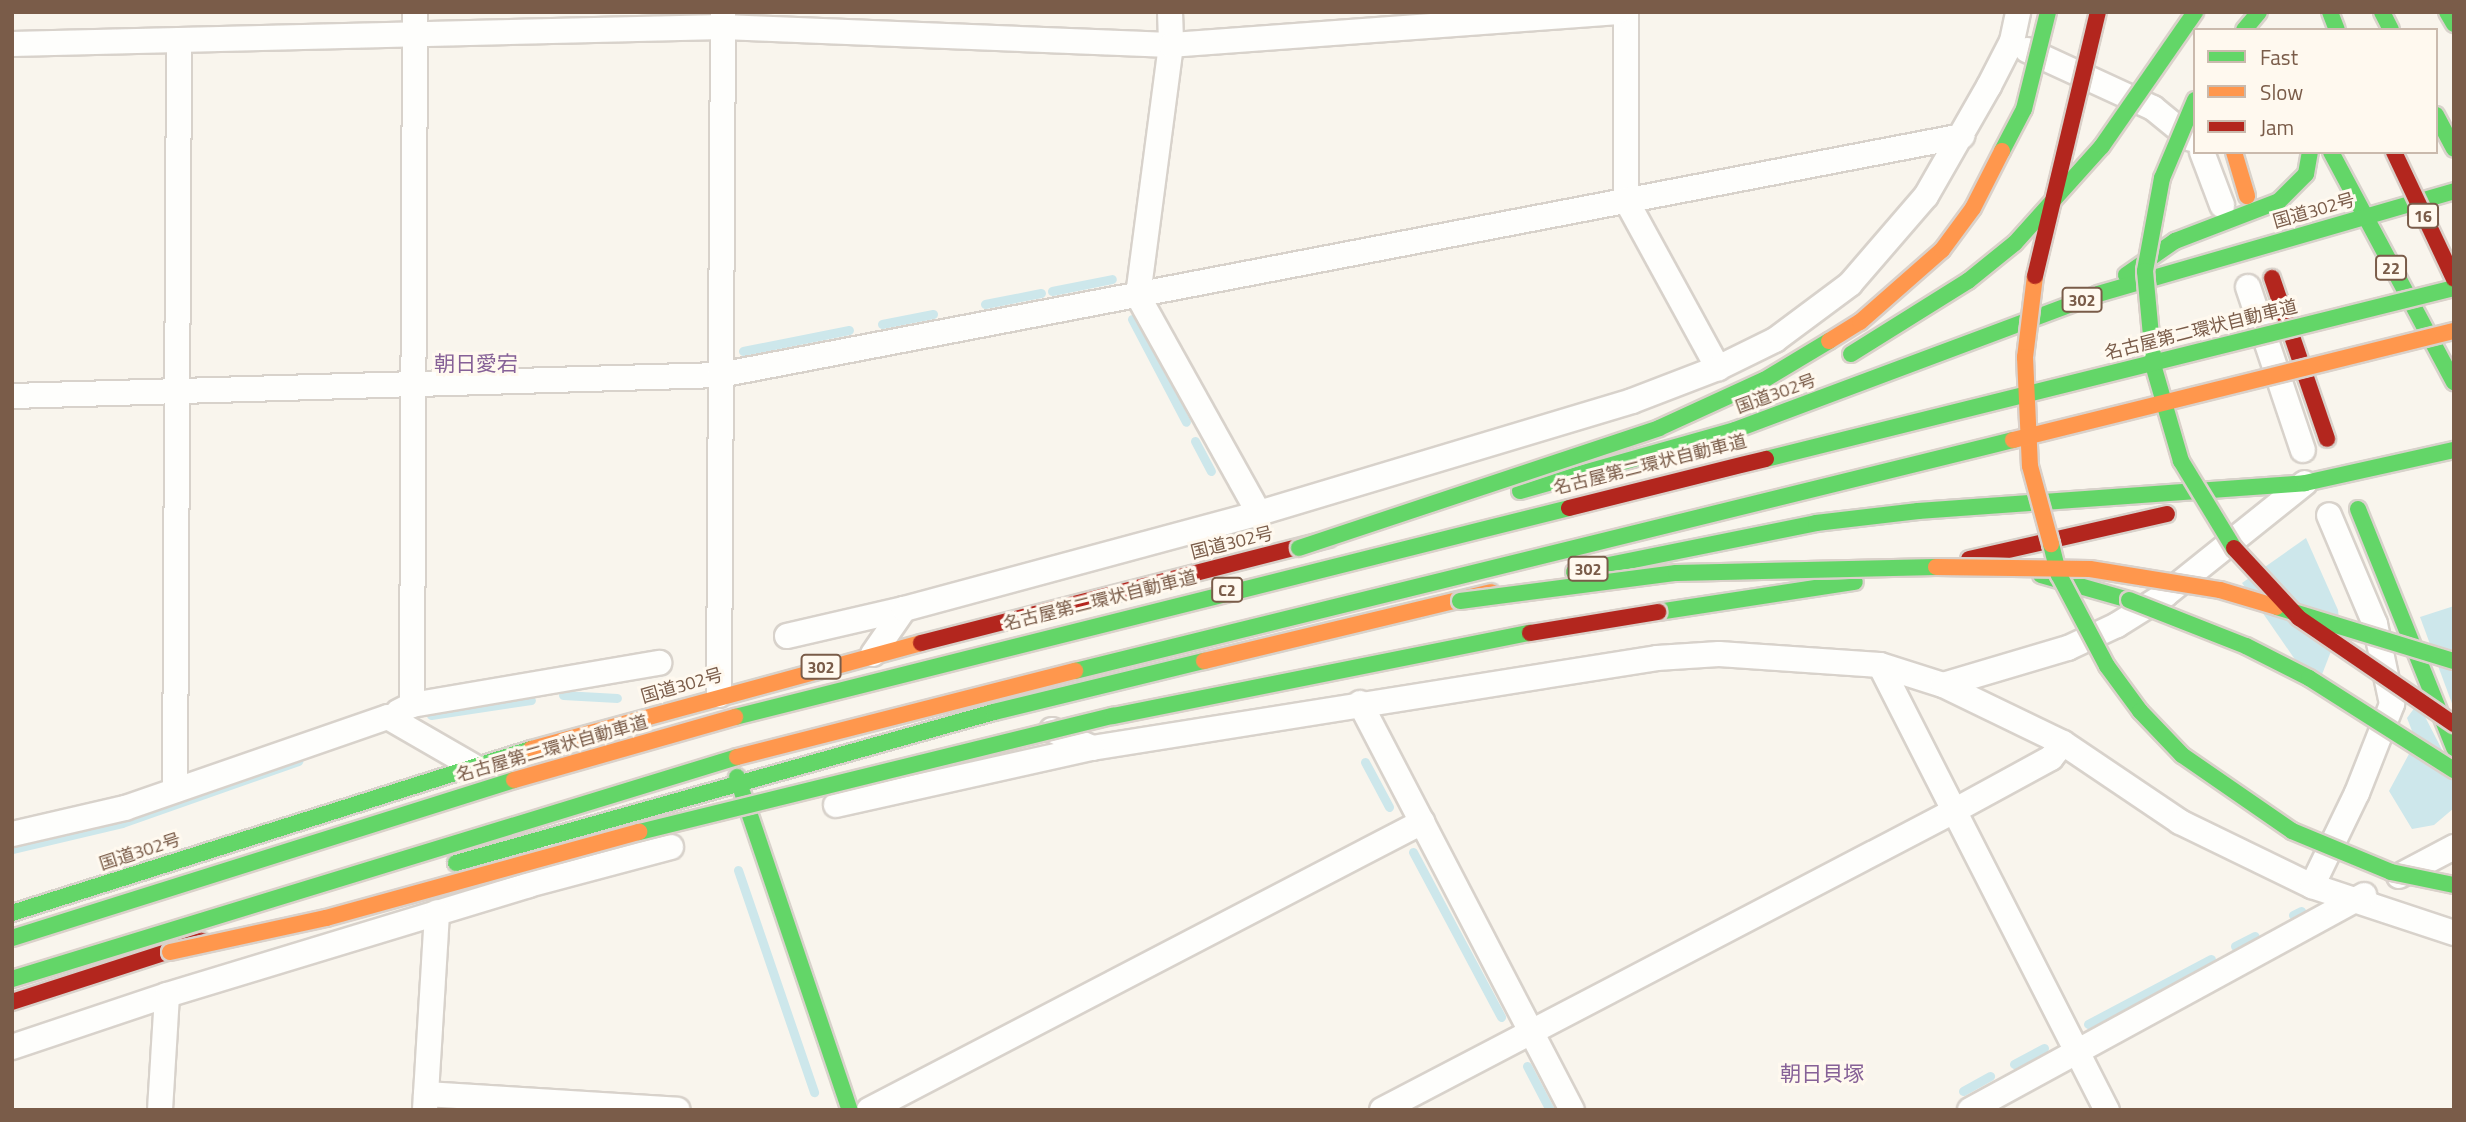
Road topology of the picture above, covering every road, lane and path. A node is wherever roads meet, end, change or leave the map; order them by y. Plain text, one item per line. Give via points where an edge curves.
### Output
1 (1170, 12) edge
2 (1617, 12) edge
3 (1626, 12) edge
4 (2018, 12) edge
5 (2048, 12) edge
6 (2098, 12) edge
7 (2196, 12) edge
8 (2260, 12) edge
9 (2382, 12) edge
10 (2448, 12) edge
11 (723, 20) edge
12 (415, 23) edge
13 (2454, 24) edge
14 (2246, 28) edge
15 (2267, 28) edge
16 (2390, 28) edge
17 (179, 40) junction
18 (2011, 41) junction
19 (12, 44) edge
20 (1171, 45) junction
21 (2193, 105) edge
22 (2438, 120) edge
23 (1962, 136) junction
24 (2193, 142) edge
25 (2454, 149) edge
26 (2203, 154) edge
27 (2235, 154) edge
28 (2310, 154) edge
29 (2332, 154) edge
30 (2395, 154) edge
31 (2454, 191) edge
32 (2247, 196) dead end
33 (1626, 200) junction
34 (2222, 205) dead end
35 (2363, 216) junction
36 (2272, 278) dead end
37 (2454, 279) edge
38 (2248, 287) dead end
39 (2454, 288) edge
40 (2098, 294) junction
41 (1138, 296) junction
42 (1807, 319) junction
43 (2454, 331) edge
44 (1837, 361) dead end
45 (1718, 368) junction
46 (1812, 373) dead end
47 (720, 375) junction
48 (2454, 382) edge
49 (414, 384) junction
50 (177, 391) junction
51 (12, 396) edge
52 (1777, 415) junction
53 (1659, 429) junction
54 (2327, 439) dead end
55 (2303, 450) dead end
56 (2454, 450) edge
57 (2305, 483) junction
58 (2358, 509) dead end
59 (1259, 513) junction
60 (2329, 515) dead end
61 (1987, 566) junction
62 (904, 609) junction
63 (787, 636) dead end
64 (988, 649) junction
65 (873, 653) junction
66 (2454, 661) edge
67 (659, 663) dead end
68 (1880, 665) junction
69 (1943, 685) junction
70 (719, 695) junction
71 (996, 701) junction
72 (1360, 703) junction
73 (412, 705) junction
74 (388, 717) junction
75 (2454, 724) edge
76 (2063, 743) junction
77 (1092, 748) junction
78 (2454, 748) edge
79 (473, 766) junction
80 (2454, 770) edge
81 (738, 782) junction
82 (175, 790) junction
83 (836, 805) dead end
84 (1952, 812) junction
85 (1422, 822) junction
86 (576, 827) junction
87 (12, 834) edge
88 (259, 834) junction
89 (671, 847) dead end
90 (2454, 847) edge
91 (528, 885) junction
92 (2454, 885) edge
93 (38, 886) dead end
94 (2312, 886) junction
95 (2357, 899) junction
96 (437, 912) junction
97 (12, 913) edge
98 (2454, 933) edge
99 (12, 938) edge
100 (12, 979) edge
101 (12, 993) edge
102 (167, 995) junction
103 (12, 1002) edge
104 (1531, 1031) junction
105 (12, 1047) edge
106 (2079, 1054) junction
107 (426, 1102) edge
108 (160, 1110) edge
109 (677, 1110) edge
110 (850, 1110) edge
111 (869, 1110) edge
112 (1382, 1110) edge
113 (1572, 1110) edge
114 (1970, 1110) edge
115 (2107, 1110) edge

1 - 20 street
2 - 20 street
3 - 33 street
4 - 18 street
5 - 53 main road, bridge via 2024,109 1973,208 1942,250 1870,314 1813,352
6 - 92 main road, bridge via 2038,252 2025,357 2030,466 2059,575 2107,666 2140,711 2182,755 2292,831 2391,872
7 - 44 main road, bridge via 2102,146 2015,243 1933,305
8 - 14 main road
8 - 15 main road
9 - 16 main road
10 - 13 main road
11 - 12 street
11 - 20 street
11 - 47 street
12 - 17 street
12 - 49 street
17 - 19 street
17 - 50 street
18 - 23 street
18 - 24 street via 2153,108
20 - 41 street
21 - 75 main road, bridge via 2162,178 2145,271 2154,368 2180,461 2224,537 2299,618
22 - 25 main road
23 - 33 street
23 - 42 street via 1927,195 1888,243 1850,284
26 - 34 street
27 - 32 main road
28 - 40 main road via 2306,174 2279,201 2175,241
29 - 35 main road, 22
30 - 37 main road, 16, bridge
31 - 35 main road, 国道302号 / 302
33 - 41 street
33 - 45 street
35 - 40 main road, 国道302号 / 302
35 - 48 main road, 22
36 - 54 main road
38 - 55 street
39 - 64 main road, 名古屋第二環状自動車道 / C2, bridge
40 - 52 main road, 国道302号 / 302
41 - 47 street
41 - 59 street
42 - 45 street
42 - 52 street
43 - 71 main road, bridge
45 - 59 street via 1632,401
46 - 53 main road, bridge
47 - 49 street
47 - 70 street
49 - 50 street
49 - 73 street
50 - 51 street
50 - 82 street
52 - 65 main road, 国道302号 / 302 via 1543,485
53 - 64 main road, bridge
56 - 57 main road, 302
57 - 69 street via 2165,595 2117,625 2068,648
57 - 71 main road, 302 via 1918,511 1714,540
57 - 101 main road, bridge via 1914,572 1437,648 1113,716 755,800 326,918
58 - 78 main road
59 - 62 street
60 - 94 street via 2375,624 2392,704 2363,781
61 - 66 main road, bridge via 2145,575 2220,590
61 - 71 main road, bridge via 1761,568 1608,579 1509,592
61 - 80 main road, bridge via 2037,574 2129,600 2246,646 2309,678
62 - 63 street
62 - 65 street
64 - 99 main road, 名古屋第二環状自動車道 / C2, bridge via 509,781
65 - 70 main road, 国道302号 / 302
67 - 73 street
68 - 69 street
68 - 72 street via 1719,654 1657,658
68 - 84 street
69 - 76 street
70 - 79 main road, 国道302号 / 302
70 - 81 main road
71 - 77 street
71 - 81 main road, 302
71 - 100 main road, bridge via 778,746 520,820
72 - 77 street
72 - 85 street
73 - 74 street
74 - 79 street
74 - 82 street
76 - 84 street via 2051,758
76 - 94 street via 2180,822
77 - 83 street
79 - 88 main road, 国道302号 / 302
81 - 86 main road, 302
81 - 110 main road
82 - 87 street via 125,808
84 - 104 street
84 - 106 street
85 - 104 street
85 - 111 street
86 - 91 street
86 - 103 main road, 302
88 - 93 main road
88 - 97 main road, 国道302号 / 302
89 - 91 street
90 - 95 street
91 - 96 street
94 - 95 street
95 - 98 street
95 - 106 street
96 - 102 street
96 - 107 street
102 - 105 street
102 - 108 street
104 - 112 street
104 - 113 street
106 - 114 street
106 - 115 street
107 - 109 street

